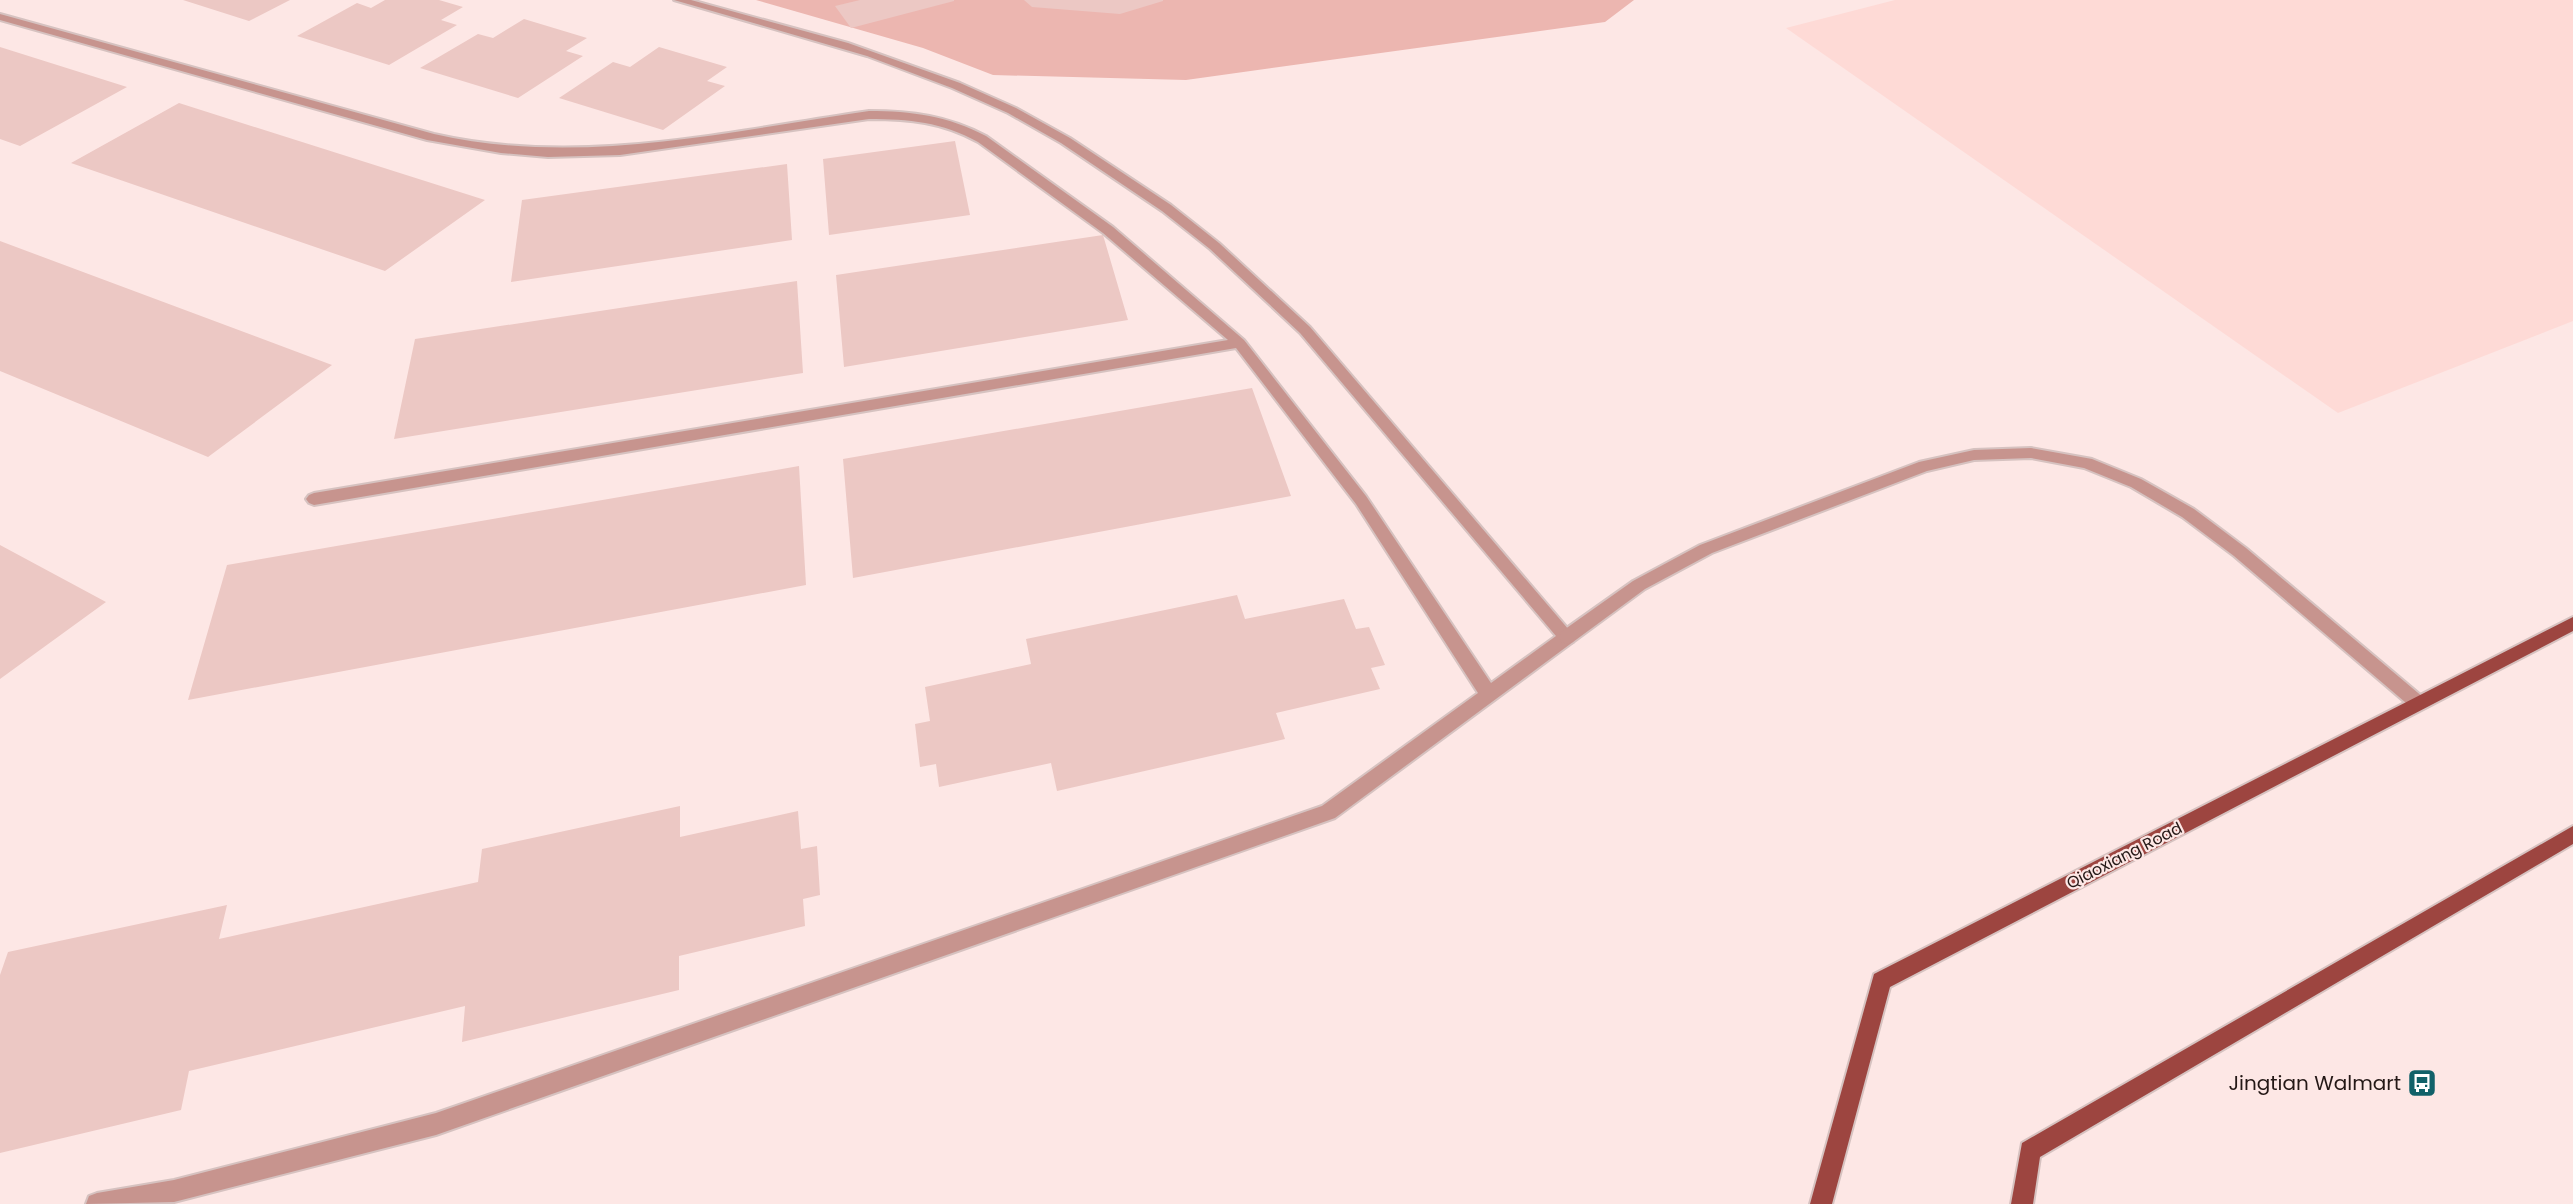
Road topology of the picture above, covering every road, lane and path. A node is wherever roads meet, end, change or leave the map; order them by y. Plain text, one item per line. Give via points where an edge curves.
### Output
1 (679, 0) edge
2 (0, 17) edge
3 (1239, 344) junction
4 (314, 500) dead end
5 (2573, 623) edge
6 (1568, 637) junction
7 (1489, 695) junction
8 (2418, 704) junction
9 (2573, 834) edge
10 (97, 1204) edge
11 (1821, 1204) edge
12 (2022, 1204) edge

1 - 6 street via 829,40 968,90 1099,159 1160,202 1250,275 1305,330
2 - 3 street via 431,137 499,151 620,152 869,115 933,118 982,139 1044,182 1163,276
3 - 4 street
3 - 7 street via 1361,500
5 - 8 main road, Qiaoxiang Road
6 - 7 street
6 - 8 street via 1639,585 1706,549 1924,466 1974,455 2031,453 2087,463 2136,483 2188,513 2240,552
7 - 10 street via 1328,812 436,1124 174,1191
8 - 11 main road, Qiaoxiang Road via 1881,981
9 - 12 main road via 2030,1151

